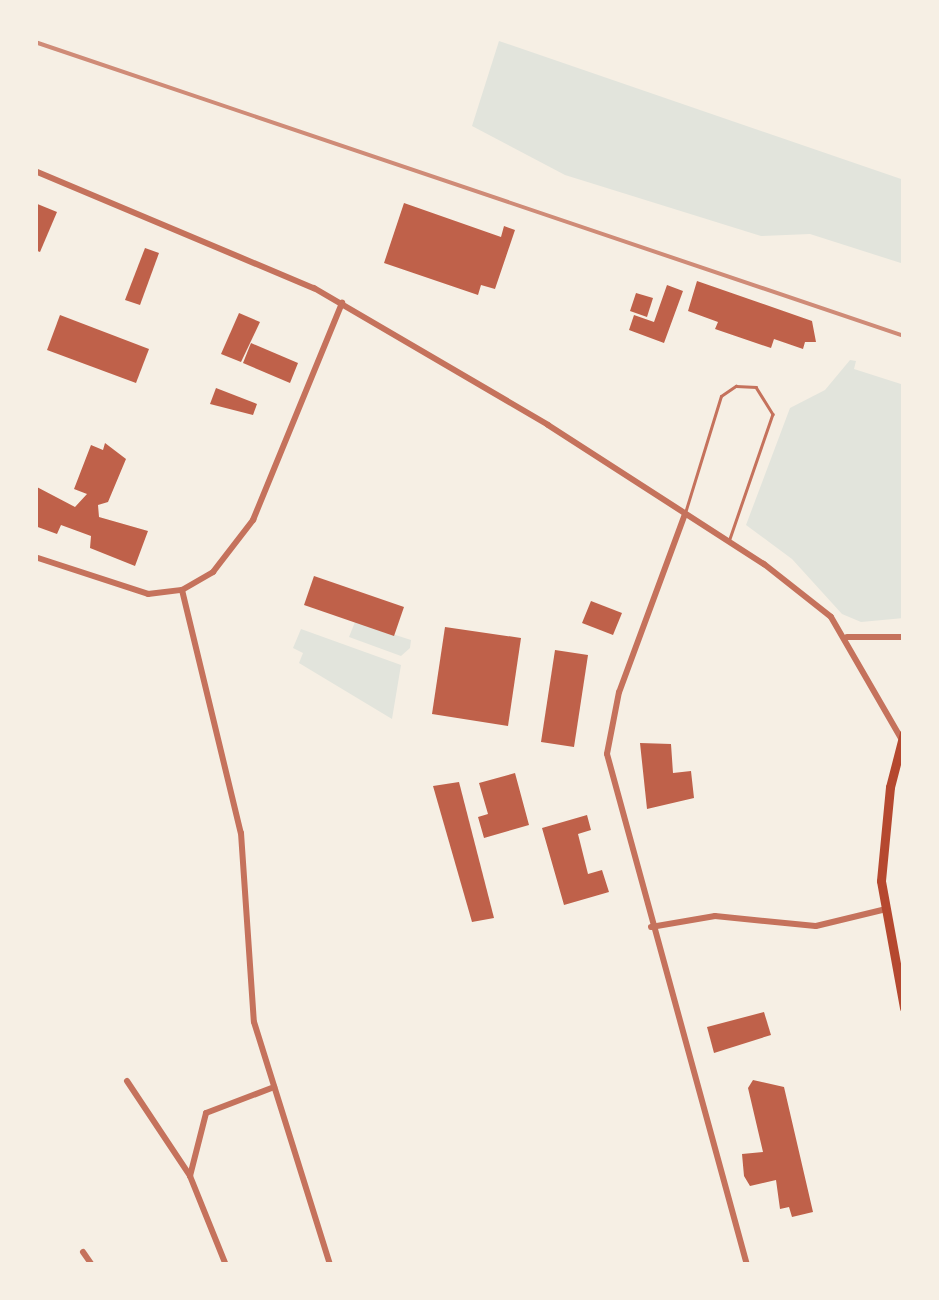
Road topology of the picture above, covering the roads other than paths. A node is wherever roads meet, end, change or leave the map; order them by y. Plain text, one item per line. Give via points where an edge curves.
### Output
1 (35, 171) edge
2 (342, 303) junction
3 (685, 514) junction
4 (729, 542) junction
5 (35, 557) edge
6 (182, 590) junction
7 (846, 637) junction
8 (904, 637) edge
9 (903, 737) edge
10 (882, 910) junction
11 (650, 927) junction
12 (904, 1008) edge
13 (128, 1081) dead end
14 (274, 1087) junction
15 (190, 1176) junction
16 (83, 1252) dead end
17 (92, 1265) edge
18 (226, 1265) edge
19 (330, 1265) edge
20 (747, 1265) edge

1 - 2 street
2 - 3 street
2 - 6 street via 242,540 213,572
3 - 4 street
3 - 4 lane via 722,396 736,386 756,386 773,414
3 - 11 street via 620,692 607,754
4 - 7 street via 804,594
5 - 6 street via 124,590
6 - 14 street via 241,834 248,977
7 - 8 street
7 - 9 street
9 - 10 main road via 883,840
10 - 11 street via 816,926 715,916
10 - 12 main road
11 - 20 street
13 - 15 street
14 - 15 street via 206,1113
14 - 19 street
15 - 18 street
16 - 17 street

